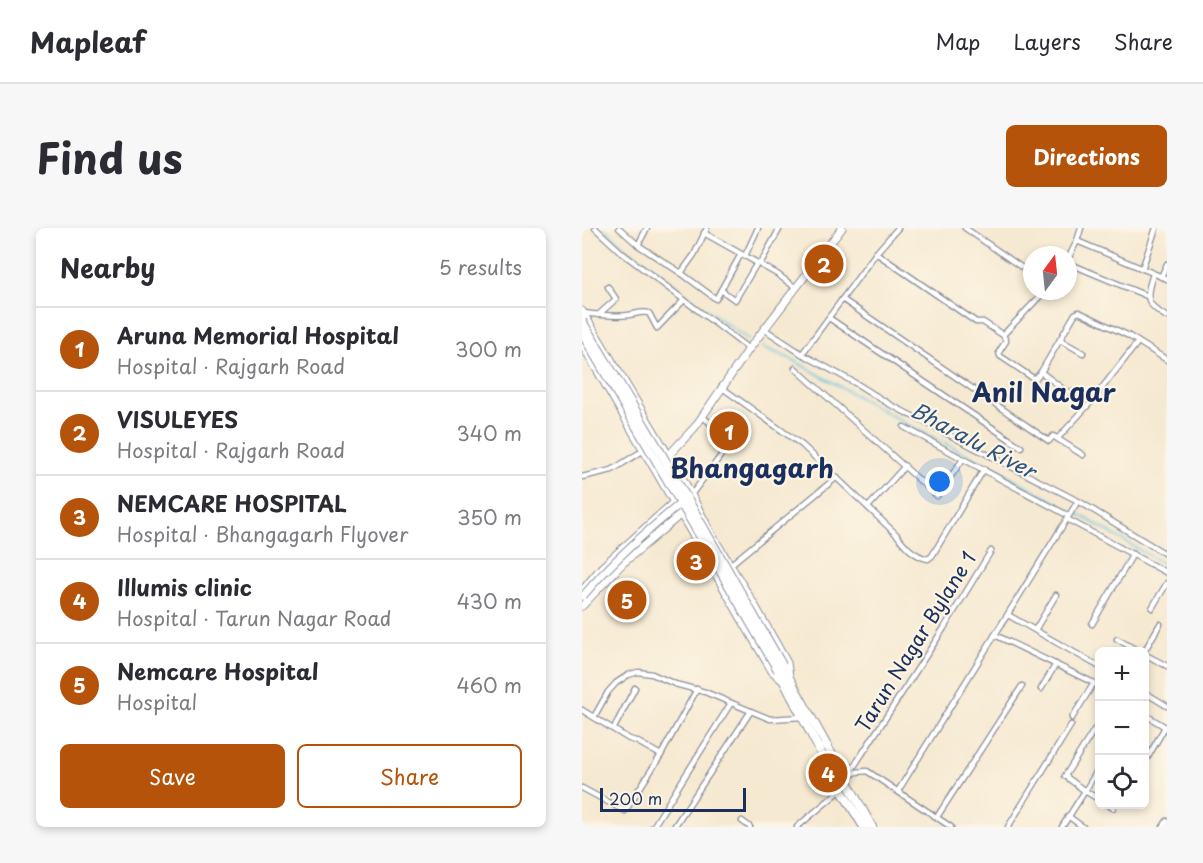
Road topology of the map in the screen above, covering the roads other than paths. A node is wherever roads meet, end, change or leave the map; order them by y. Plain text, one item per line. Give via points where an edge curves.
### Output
1 (595, 228) edge
2 (619, 228) edge
3 (647, 228) edge
4 (758, 228) edge
5 (780, 228) edge
6 (842, 228) edge
7 (898, 228) edge
8 (965, 228) edge
9 (1082, 228) edge
10 (1156, 228) edge
11 (706, 231) edge
12 (1077, 242) junction
13 (638, 245) junction
14 (1075, 246) edge
15 (876, 253) junction
16 (743, 255) junction
17 (758, 264) junction
18 (1167, 264) edge
19 (1077, 265) edge
20 (1021, 267) dead end
21 (1142, 269) junction
22 (681, 273) junction
23 (1153, 274) junction
24 (1164, 278) edge
25 (608, 287) dead end
26 (796, 288) junction
27 (721, 290) junction
28 (1147, 296) junction
29 (842, 299) junction
30 (684, 300) junction
31 (1036, 300) edge
32 (583, 315) edge
33 (598, 315) junction
34 (1167, 317) edge
35 (829, 318) junction
36 (764, 329) junction
37 (582, 333) edge
38 (1003, 335) junction
39 (1060, 340) junction
40 (1138, 342) junction
41 (582, 344) edge
42 (749, 350) junction
43 (1083, 353) dead end
44 (802, 354) junction
45 (1167, 358) edge
46 (795, 368) dead end
47 (1041, 372) junction
48 (723, 386) junction
49 (1091, 402) junction
50 (703, 417) junction
51 (904, 427) dead end
52 (1058, 438) junction
53 (1021, 447) dead end
54 (644, 450) junction
55 (668, 455) junction
56 (1083, 455) dead end
57 (963, 459) junction
58 (905, 466) junction
59 (654, 467) junction
60 (984, 469) junction
61 (582, 477) edge
62 (837, 477) junction
63 (691, 495) junction
64 (1078, 501) junction
65 (678, 502) junction
66 (868, 507) junction
67 (681, 514) junction
68 (703, 516) junction
69 (1067, 519) junction
70 (688, 526) junction
71 (991, 551) dead end
72 (1133, 554) junction
73 (1167, 555) edge
74 (730, 565) junction
75 (1167, 573) edge
76 (1167, 583) edge
77 (582, 595) edge
78 (1056, 595) dead end
79 (582, 606) edge
80 (1152, 608) dead end
81 (1008, 615) junction
82 (1092, 624) dead end
83 (1160, 624) dead end
84 (1035, 630) junction
85 (996, 635) junction
86 (1117, 639) dead end
87 (1133, 647) edge
88 (1146, 647) edge
89 (1149, 656) edge
90 (1056, 664) junction
91 (1095, 664) edge
92 (1167, 666) edge
93 (780, 668) junction
94 (787, 681) junction
95 (1095, 683) edge
96 (1022, 686) dead end
97 (1095, 687) edge
98 (635, 688) dead end
99 (697, 689) junction
100 (1041, 689) dead end
101 (1149, 695) edge
102 (731, 703) junction
103 (1167, 706) edge
104 (582, 710) edge
105 (751, 711) junction
106 (594, 717) junction
107 (802, 717) junction
108 (1149, 717) edge
109 (1072, 718) dead end
110 (1071, 725) dead end
111 (614, 728) junction
112 (1166, 728) edge
113 (1094, 730) dead end
114 (661, 755) junction
115 (1149, 755) edge
116 (1095, 774) edge
117 (841, 781) junction
118 (582, 788) edge
119 (898, 791) junction
120 (1084, 791) junction
121 (1095, 797) edge
122 (1068, 816) junction
123 (937, 817) junction
124 (742, 821) dead end
125 (1167, 821) edge
126 (861, 825) edge
127 (652, 827) edge
128 (674, 827) edge
129 (750, 827) edge
130 (797, 827) edge
131 (873, 827) edge
132 (951, 827) edge
133 (1008, 827) edge
134 (1062, 827) edge
135 (1083, 827) edge
136 (1163, 827) edge

1 - 30 street
2 - 13 street
3 - 13 street
4 - 16 street
5 - 17 street
6 - 26 main road
7 - 15 street
8 - 20 street
9 - 12 street
10 - 21 street
11 - 16 street
11 - 22 street
12 - 14 street
12 - 21 street
13 - 22 street
15 - 29 street
15 - 38 street via 976,322 983,322
16 - 17 street
16 - 27 street
17 - 26 street
17 - 27 street via 735,300
18 - 24 street
19 - 28 street
21 - 23 street
22 - 27 street via 716,299
23 - 24 street
23 - 28 street
25 - 33 street via 616,299
26 - 36 main road
28 - 34 street via 1151,307
29 - 35 street
29 - 52 street via 1049,441 1053,436
30 - 33 street via 657,328 644,312
30 - 42 street
31 - 38 street
32 - 33 street
32 - 55 main road
32 - 93 main road, bridge
35 - 44 street
35 - 53 street
36 - 42 main road
36 - 44 street
37 - 65 main road, bridge
38 - 47 street via 1006,341 1000,356 1033,378
39 - 40 street via 1079,312
39 - 43 street
39 - 47 street
40 - 45 street
40 - 49 street
41 - 54 main road
42 - 48 main road
44 - 64 street via 889,404
46 - 58 street
47 - 49 street via 1067,392 1077,392
48 - 50 main road
48 - 55 main road
48 - 62 street via 802,445
49 - 52 street
50 - 55 main road
50 - 63 street via 732,441
51 - 57 street
52 - 56 street
54 - 59 main road
54 - 61 street via 612,470
55 - 59 main road
55 - 63 main road
57 - 58 street via 937,496
57 - 60 street
58 - 66 street
59 - 65 main road
60 - 66 street via 928,559 913,553
60 - 69 street via 1067,515
62 - 66 street
62 - 74 street
63 - 68 main road
64 - 69 street
64 - 73 street
65 - 67 main road
65 - 77 main road, bridge
65 - 93 main road, bridge
67 - 70 main road
67 - 79 main road via 623,563
68 - 70 main road
68 - 74 main road
69 - 72 street
69 - 81 street
70 - 94 main road via 772,671
71 - 117 street, Tarun Nagar Bylane 1 via 909,683
72 - 75 street
72 - 82 street
74 - 94 main road via 787,663
76 - 80 street
78 - 84 street
81 - 84 street
81 - 85 street
83 - 88 street
84 - 91 street
85 - 90 street
85 - 119 street
86 - 87 street
89 - 92 street
90 - 95 street
90 - 100 street
93 - 94 main road
94 - 107 main road
94 - 117 main road
96 - 123 street
97 - 109 street
98 - 111 street
99 - 102 street
99 - 106 street via 638,672 616,683
99 - 114 street
101 - 103 street
102 - 105 street
102 - 127 street
104 - 106 street
105 - 107 street via 770,719
105 - 128 street
106 - 111 street
107 - 117 main road
108 - 112 street
110 - 133 street
111 - 114 street
112 - 115 street
113 - 120 street via 1065,776
114 - 118 street via 625,812
116 - 120 street
117 - 119 street via 856,772 867,771
117 - 126 main road
117 - 130 street, Tarun Nagar Bylane 1
117 - 131 main road
119 - 123 street
120 - 121 street
120 - 122 street
122 - 134 street
122 - 135 street
123 - 132 street
124 - 129 street
125 - 136 street

